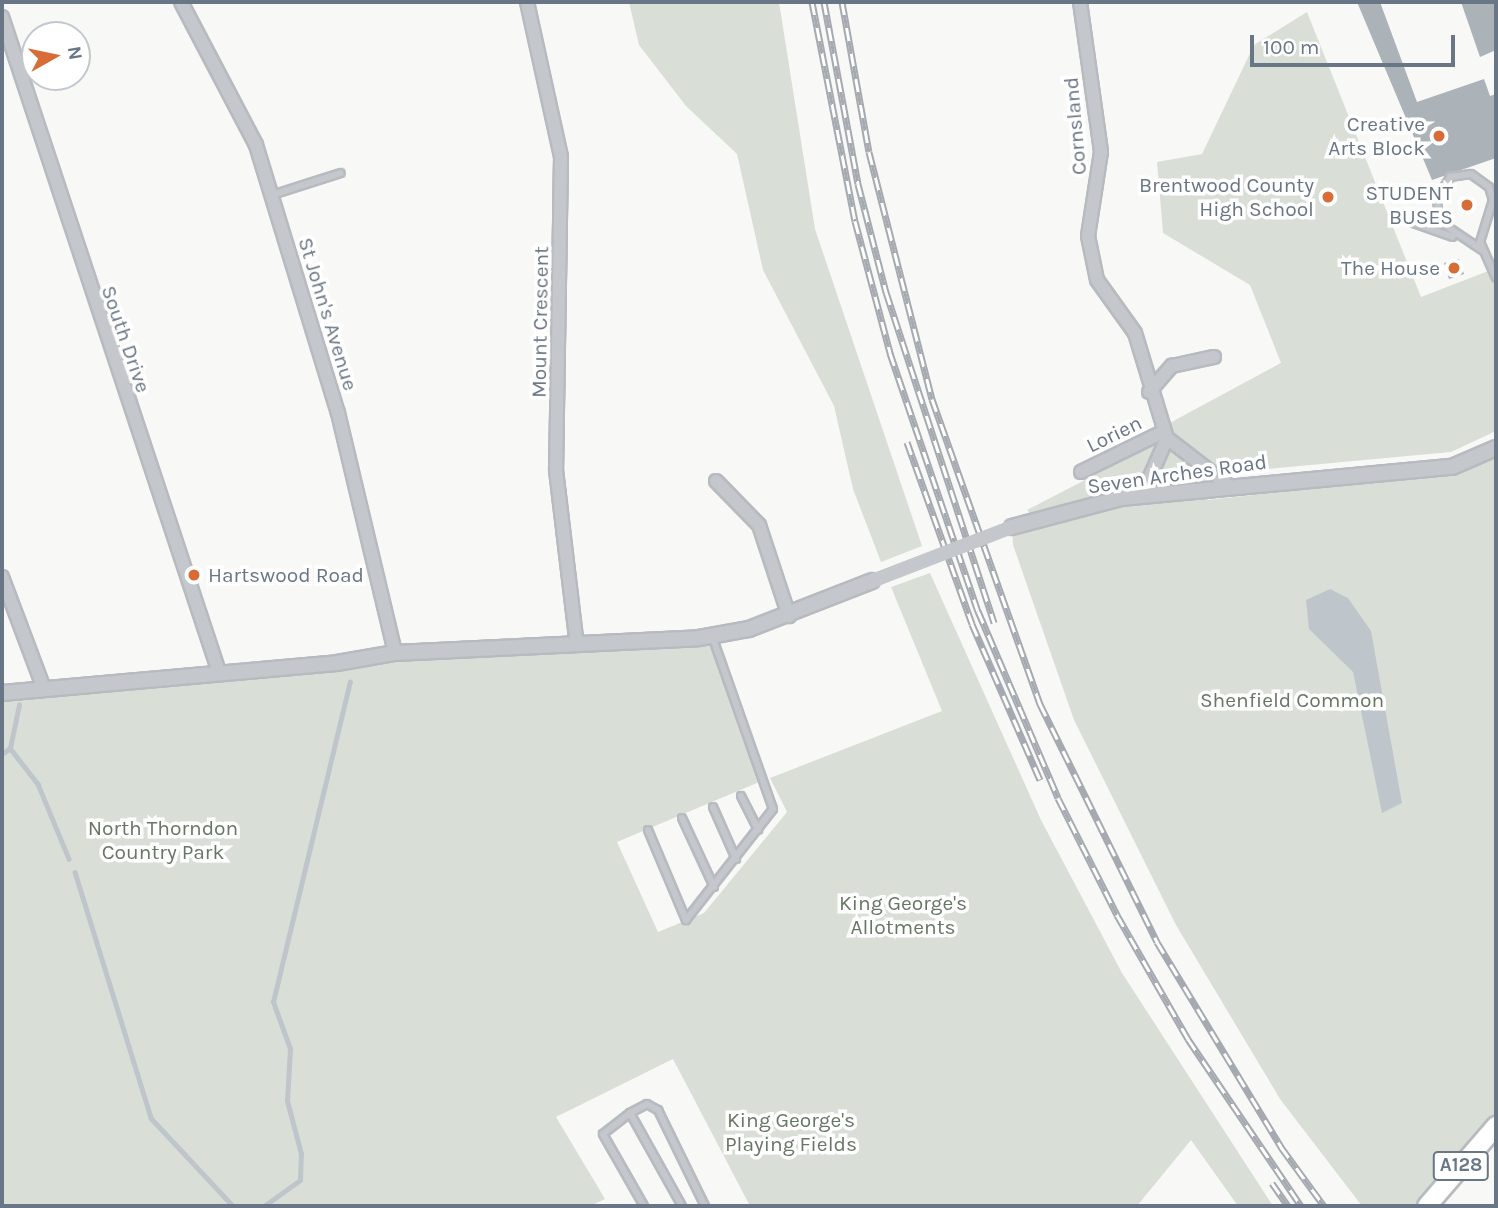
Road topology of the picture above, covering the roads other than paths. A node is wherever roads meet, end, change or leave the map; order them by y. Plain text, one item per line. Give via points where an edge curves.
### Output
1 (181, 2) edge
2 (527, 2) edge
3 (1080, 2) edge
4 (2, 17) edge
5 (341, 173) dead end
6 (272, 195) junction
7 (1494, 210) edge
8 (1413, 223) dead end
9 (1458, 238) junction
10 (1482, 250) junction
11 (1496, 278) edge
12 (1214, 357) dead end
13 (1149, 392) junction
14 (1166, 434) junction
15 (1496, 448) edge
16 (1080, 472) dead end
17 (716, 481) dead end
18 (1229, 485) junction
19 (1142, 495) junction
20 (2, 577) edge
21 (789, 616) junction
22 (712, 636) junction
23 (577, 645) junction
24 (395, 653) junction
25 (219, 672) junction
26 (44, 689) junction
27 (2, 693) edge
28 (741, 796) dead end
29 (713, 807) dead end
30 (682, 818) dead end
31 (648, 830) dead end
32 (758, 830) junction
33 (736, 859) junction
34 (714, 887) junction
35 (630, 1113) junction
36 (1496, 1126) edge
37 (644, 1206) edge
38 (682, 1206) edge
39 (705, 1206) edge
40 (1427, 1206) edge

1 - 6 street, St John's Avenue via 237,103
2 - 23 street, Mount Crescent via 561,157 556,470
3 - 13 street, Cornsland via 1101,152 1088,236 1091,261 1097,280 1135,333
4 - 25 street, South Drive
5 - 6 lane
6 - 24 street, St John's Avenue via 344,437
7 - 9 lane via 1492,194 1479,176 1450,177 1437,210
7 - 10 lane via 1480,233
8 - 9 lane
9 - 10 lane
10 - 11 lane
12 - 13 street via 1172,366
13 - 14 street, Cornsland
14 - 16 street, Lorien
14 - 18 street
14 - 19 street
15 - 18 street, Seven Arches Road via 1452,467
17 - 21 street via 759,525
18 - 19 street, Seven Arches Road
19 - 21 street, Seven Arches Road, bridge via 1012,527
20 - 26 street
21 - 22 street
22 - 23 street
22 - 32 lane via 772,801
23 - 24 street
24 - 25 street
25 - 26 street
26 - 27 street
28 - 32 lane
29 - 33 lane
30 - 34 lane
31 - 34 lane via 687,920
32 - 33 lane
33 - 34 lane
35 - 37 lane via 603,1133
35 - 38 lane
35 - 39 lane via 647,1104 658,1110
36 - 40 main road, A128

